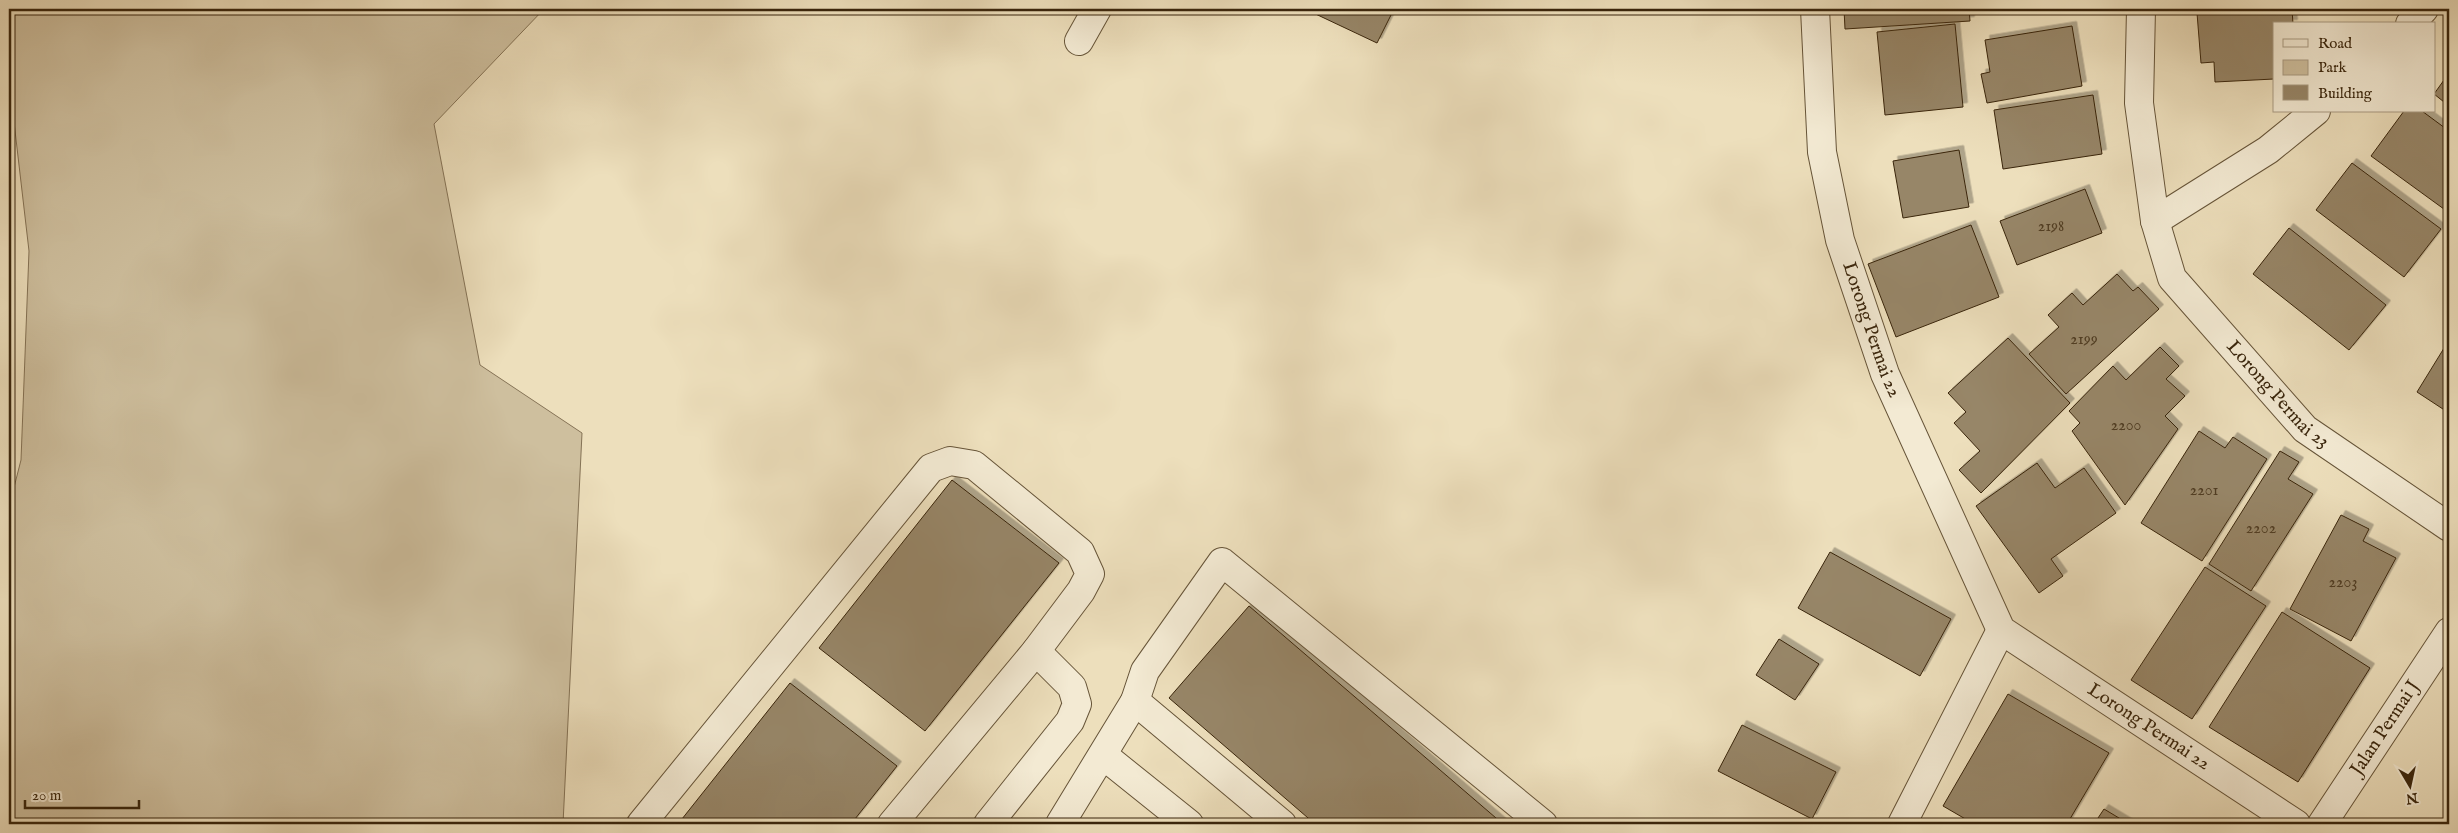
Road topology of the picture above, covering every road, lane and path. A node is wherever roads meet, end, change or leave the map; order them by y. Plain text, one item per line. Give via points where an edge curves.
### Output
1 (1097, 9) edge
2 (1816, 9) edge
3 (2141, 9) edge
4 (2424, 9) edge
5 (2412, 22) edge
6 (1079, 41) dead end
7 (2315, 112) edge
8 (2155, 221) junction
9 (2449, 527) edge
10 (2001, 630) junction
11 (2449, 632) edge
12 (1036, 651) junction
13 (1135, 701) junction
14 (1103, 755) junction
15 (1065, 823) edge
16 (641, 824) edge
17 (892, 824) edge
18 (988, 824) edge
19 (1189, 824) edge
20 (1282, 824) edge
21 (1543, 824) edge
22 (1902, 824) edge
23 (2296, 824) edge
24 (2322, 824) edge

1 - 6 street
2 - 10 street, Lorong Permai 22 via 1822,152 1840,240 1885,374
3 - 8 street, Lorong Permai 23 via 2139,103
4 - 5 street
7 - 8 street via 2268,150
8 - 9 street, Lorong Permai 23 via 2172,278 2306,429
10 - 22 street
10 - 23 street, Lorong Permai 22
11 - 24 street, Jalan Permai J
12 - 16 street via 1090,574 1080,552 974,465 950,461 932,468
12 - 17 street
12 - 18 street via 1072,687 1078,704 1070,721
13 - 14 street
13 - 20 street
13 - 21 street via 1145,671 1222,562
14 - 15 street
14 - 19 street

